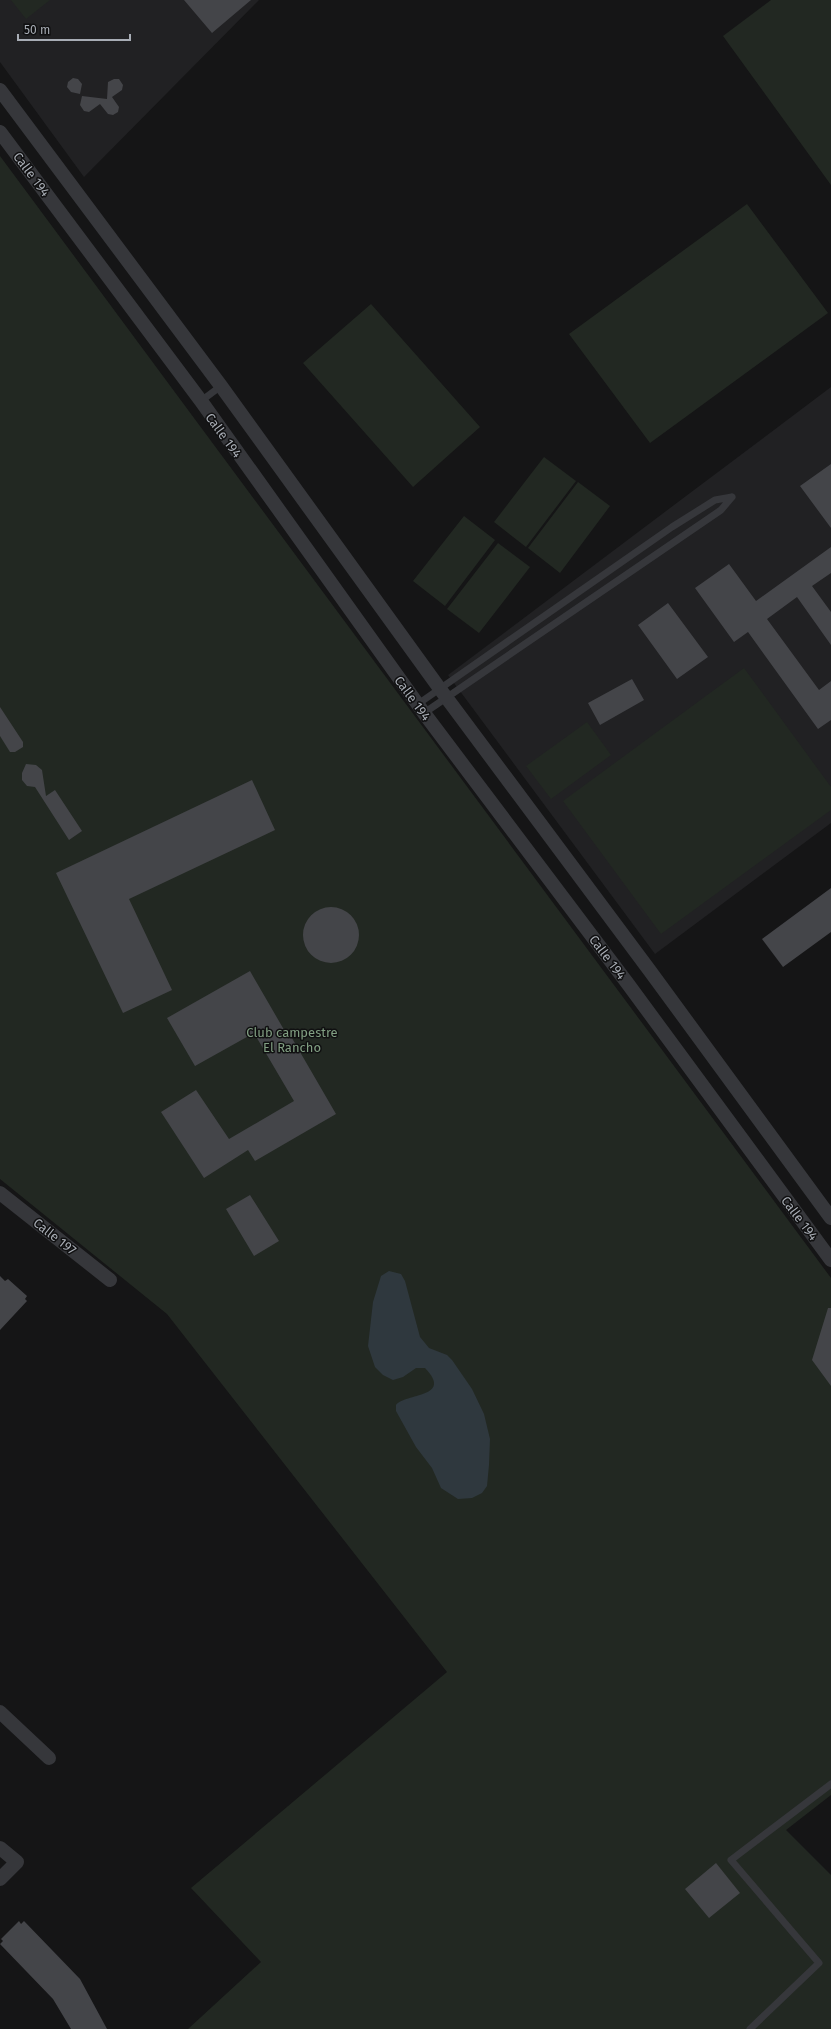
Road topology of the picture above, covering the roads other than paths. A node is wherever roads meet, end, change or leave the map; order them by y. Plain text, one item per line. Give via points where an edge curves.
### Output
1 (0, 90) edge
2 (0, 132) edge
3 (221, 386) junction
4 (200, 402) junction
5 (443, 693) junction
6 (421, 708) junction
7 (0, 1193) edge
8 (831, 1218) edge
9 (831, 1260) edge
10 (110, 1280) dead end
11 (0, 1712) edge
12 (49, 1758) dead end
13 (831, 1784) edge
14 (0, 1848) edge
15 (0, 1879) edge
16 (750, 2029) edge

1 - 3 street, Calle 194
2 - 4 street, Calle 194
3 - 4 lane
3 - 5 street, Calle 194
4 - 6 street, Calle 194
5 - 5 lane via 721,510 732,497 715,500 672,527
5 - 6 lane
5 - 6 lane
5 - 8 street, Calle 194
6 - 9 street, Calle 194
7 - 10 street, Calle 197
11 - 12 street
13 - 16 lane via 731,1860 819,1963
14 - 15 street via 17,1862

